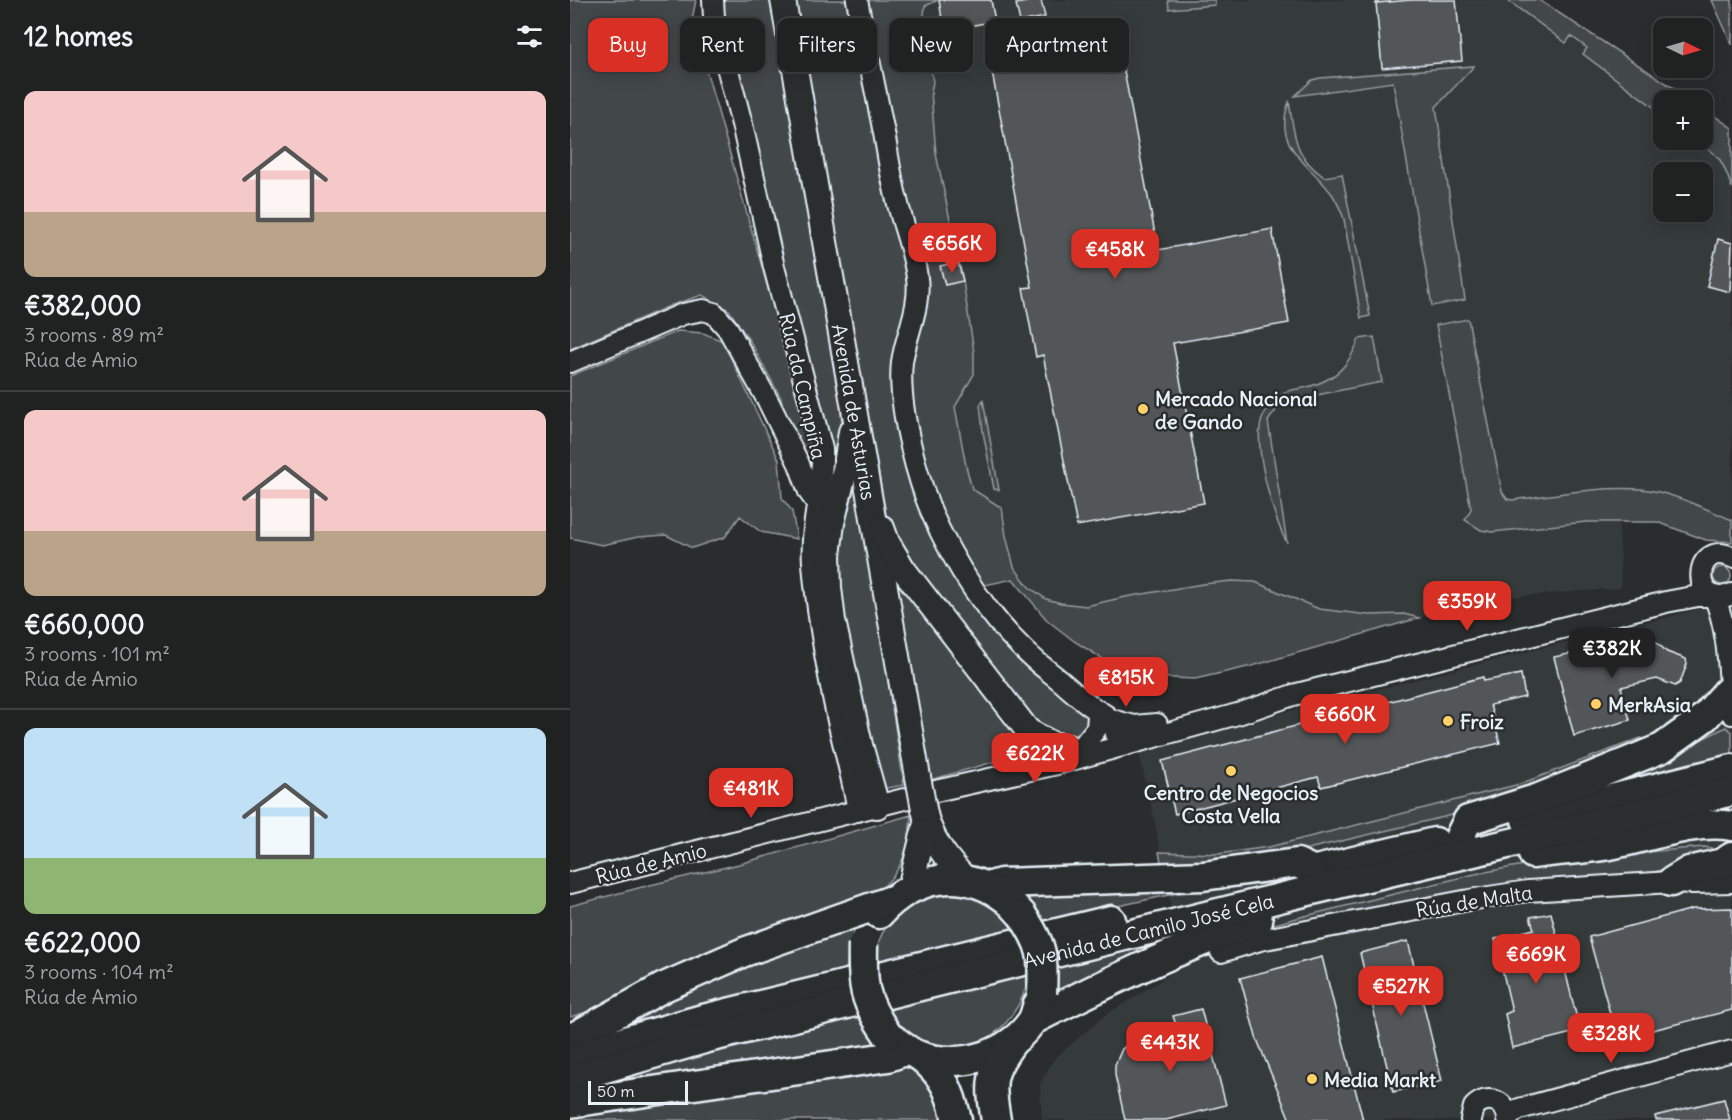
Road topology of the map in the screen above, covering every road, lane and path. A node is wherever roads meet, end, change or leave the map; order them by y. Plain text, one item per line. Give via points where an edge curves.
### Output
1 (713, 0) edge
2 (783, 0) edge
3 (857, 0) edge
4 (570, 362) edge
5 (854, 411) junction
6 (869, 495) junction
7 (817, 503) junction
8 (1732, 557) edge
9 (1700, 578) junction
10 (1723, 595) edge
11 (1666, 602) junction
12 (1730, 694) edge
13 (1104, 719) junction
14 (1166, 727) junction
15 (1028, 730) junction
16 (1075, 750) junction
17 (1035, 757) junction
18 (1732, 769) edge
19 (994, 779) junction
20 (940, 790) junction
21 (1732, 791) edge
22 (868, 808) junction
23 (925, 816) junction
24 (1732, 826) edge
25 (1666, 833) junction
26 (1732, 840) edge
27 (1466, 844) junction
28 (1732, 856) edge
29 (1732, 867) edge
30 (1309, 881) junction
31 (1671, 882) junction
32 (1732, 882) edge
33 (570, 883) edge
34 (977, 884) junction
35 (901, 894) junction
36 (1221, 952) dead end
37 (1024, 1029) junction
38 (570, 1039) edge
39 (905, 1047) junction
40 (1732, 1051) edge
41 (570, 1059) edge
42 (570, 1081) edge
43 (570, 1103) edge
44 (1508, 1118) edge
45 (957, 1120) edge
46 (996, 1120) edge
47 (1471, 1120) edge

1 - 7 street, Rúa da Campiña via 774,267 822,449
2 - 5 main road, Avenida de Asturias
3 - 13 street via 897,201 912,247 917,279 919,295 906,341 902,389 923,490 956,560 1007,631 1038,664
4 - 7 street via 683,314 703,310 714,313 728,330 768,401
5 - 6 main road, Avenida de Asturias
5 - 22 main road via 832,523 828,588 858,734
6 - 15 main road via 887,542 903,569
6 - 23 main road, Avenida de Asturias, bridge
7 - 22 street, Rúa da Campiña via 812,539 820,627 838,720
8 - 9 street, Rúa de Amio via 1720,554 1707,559
9 - 10 street via 1705,589
9 - 11 street, Rúa de Amio
10 - 11 street, Rúa de Amio
10 - 12 street
11 - 14 street, Rúa de Amio via 1279,699 1240,713
12 - 27 highway via 1662,748 1539,798 1468,820
13 - 14 street, Rúa de Amio via 1128,737
13 - 16 street
13 - 16 street, Rúa de Amio via 1114,740 1080,752
14 - 16 street, Rúa de Amio
15 - 16 main road via 1052,744
15 - 17 main road
16 - 17 street, Rúa de Amio
16 - 19 street, Rúa de Amio
17 - 19 street, Rúa de Amio via 1032,765 1007,771
17 - 20 street, Rúa de Amio
18 - 27 highway, Avenida de Camilo José Cela
19 - 20 street, Rúa de Amio
20 - 22 street, Rúa de Amio
21 - 27 highway, Avenida de Camilo José Cela
22 - 33 street, Rúa de Amio
23 - 34 main road via 945,857
23 - 35 main road
24 - 25 highway via 1706,824
25 - 26 highway via 1709,834
25 - 27 highway via 1602,847 1502,858
27 - 30 highway, Avenida de Camilo José Cela
28 - 31 highway via 1723,863 1689,871
29 - 31 street via 1717,874
30 - 34 highway via 1297,863 1203,876
30 - 37 highway via 1291,910 1214,936 1126,973
30 - 41 highway, Avenida de Camilo José Cela via 736,1011
30 - 42 highway, Avenida de Camilo José Cela via 704,1040
31 - 32 street, Rúa de Malta
31 - 36 street, Rúa de Malta via 1528,891 1469,900 1260,940
34 - 35 highway via 937,880
34 - 37 highway, bridge via 1007,899 1038,939 1044,966 1042,993
35 - 38 highway via 744,952 664,987
35 - 39 highway, bridge via 874,920 863,944 863,985 873,1013
37 - 39 highway via 993,1053 970,1060 949,1061
37 - 46 highway via 998,1062 992,1078
39 - 43 highway via 888,1057
39 - 45 highway via 936,1070 944,1081
40 - 44 street via 1519,1108
44 - 47 street via 1502,1104 1491,1099 1474,1107

